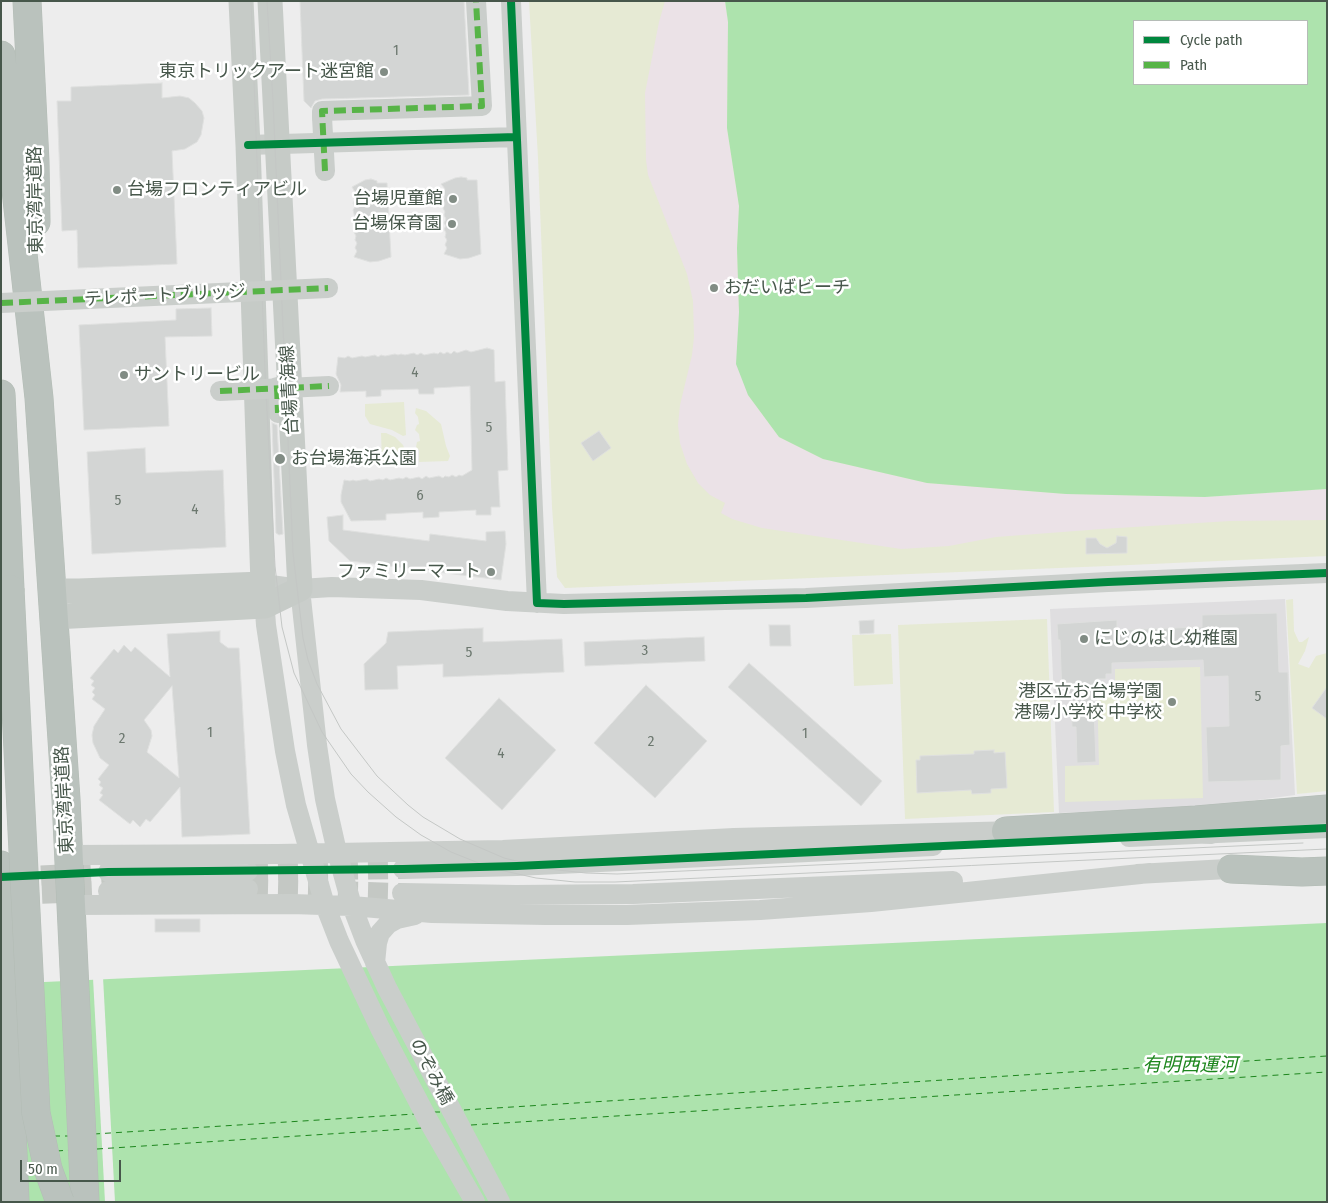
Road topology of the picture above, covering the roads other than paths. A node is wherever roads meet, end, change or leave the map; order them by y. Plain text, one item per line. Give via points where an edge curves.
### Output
1 (27, 1) edge
2 (241, 1) edge
3 (270, 1) edge
4 (476, 1) edge
5 (511, 1) edge
6 (1, 55) edge
7 (516, 137) junction
8 (278, 145) junction
9 (248, 146) junction
10 (326, 171) dead end
11 (328, 288) dead end
12 (1, 303) edge
13 (329, 386) dead end
14 (277, 387) junction
15 (220, 391) dead end
16 (1, 394) edge
17 (39, 398) junction
18 (278, 413) dead end
19 (1327, 574) edge
20 (300, 589) junction
21 (52, 591) junction
22 (264, 595) junction
23 (537, 603) junction
24 (54, 617) junction
25 (1327, 809) edge
26 (1327, 828) edge
27 (1006, 831) junction
28 (1212, 834) junction
29 (978, 838) junction
30 (337, 852) junction
31 (310, 853) junction
32 (68, 856) junction
33 (1327, 864) edge
34 (1, 865) edge
35 (403, 869) tunnel mouth
36 (1231, 869) junction
37 (1327, 871) edge
38 (248, 880) tunnel mouth
39 (108, 882) tunnel mouth
40 (978, 885) junction
41 (402, 893) tunnel mouth
42 (71, 905) junction
43 (325, 905) junction
44 (352, 906) junction
45 (432, 913) junction
46 (371, 941) junction
47 (15, 1202) edge
48 (60, 1202) edge
49 (85, 1202) edge
50 (475, 1202) edge
51 (500, 1202) edge

1 - 17 highway, 東京湾岸道路 via 35,162
2 - 9 main road, 台場青海線
3 - 8 main road, 台場青海線
4 - 10 street, bridge via 482,106 322,111
5 - 7 street
6 - 17 highway, 東京湾岸道路
7 - 8 street
7 - 23 street
8 - 9 street
8 - 20 main road, 台場青海線
9 - 22 main road, 台場青海線
11 - 12 street, テレポートブリッジ, bridge
13 - 14 street, bridge
14 - 15 street, bridge
14 - 18 street
16 - 48 highway, bridge via 36,1113 48,1169
17 - 21 highway, 東京湾岸道路
19 - 23 street via 806,598
20 - 22 main road
20 - 23 street via 421,590
20 - 30 street, のぞみ橋 via 317,745
21 - 22 main road
21 - 24 highway, 東京湾岸道路
22 - 24 main road
22 - 31 street, のぞみ橋 via 284,751
24 - 32 highway, 東京湾岸道路
25 - 27 highway
26 - 28 street
27 - 28 street
27 - 29 street
28 - 29 street
29 - 30 street via 734,838 503,850
29 - 35 street via 668,858
30 - 31 street
30 - 44 street, のぞみ橋
31 - 32 street
31 - 43 street, のぞみ橋
32 - 42 highway, 東京湾岸道路
33 - 36 street
34 - 47 highway
36 - 37 highway
36 - 40 street
38 - 39 street
40 - 41 street via 632,894
40 - 45 street via 760,910 627,915
42 - 43 street
42 - 49 highway, 東京湾岸道路
43 - 44 street
43 - 50 street, のぞみ橋 via 338,941 388,1043
44 - 45 street
44 - 46 street, のぞみ橋
45 - 46 street via 397,919
46 - 51 street, のぞみ橋 via 375,963 401,1017

